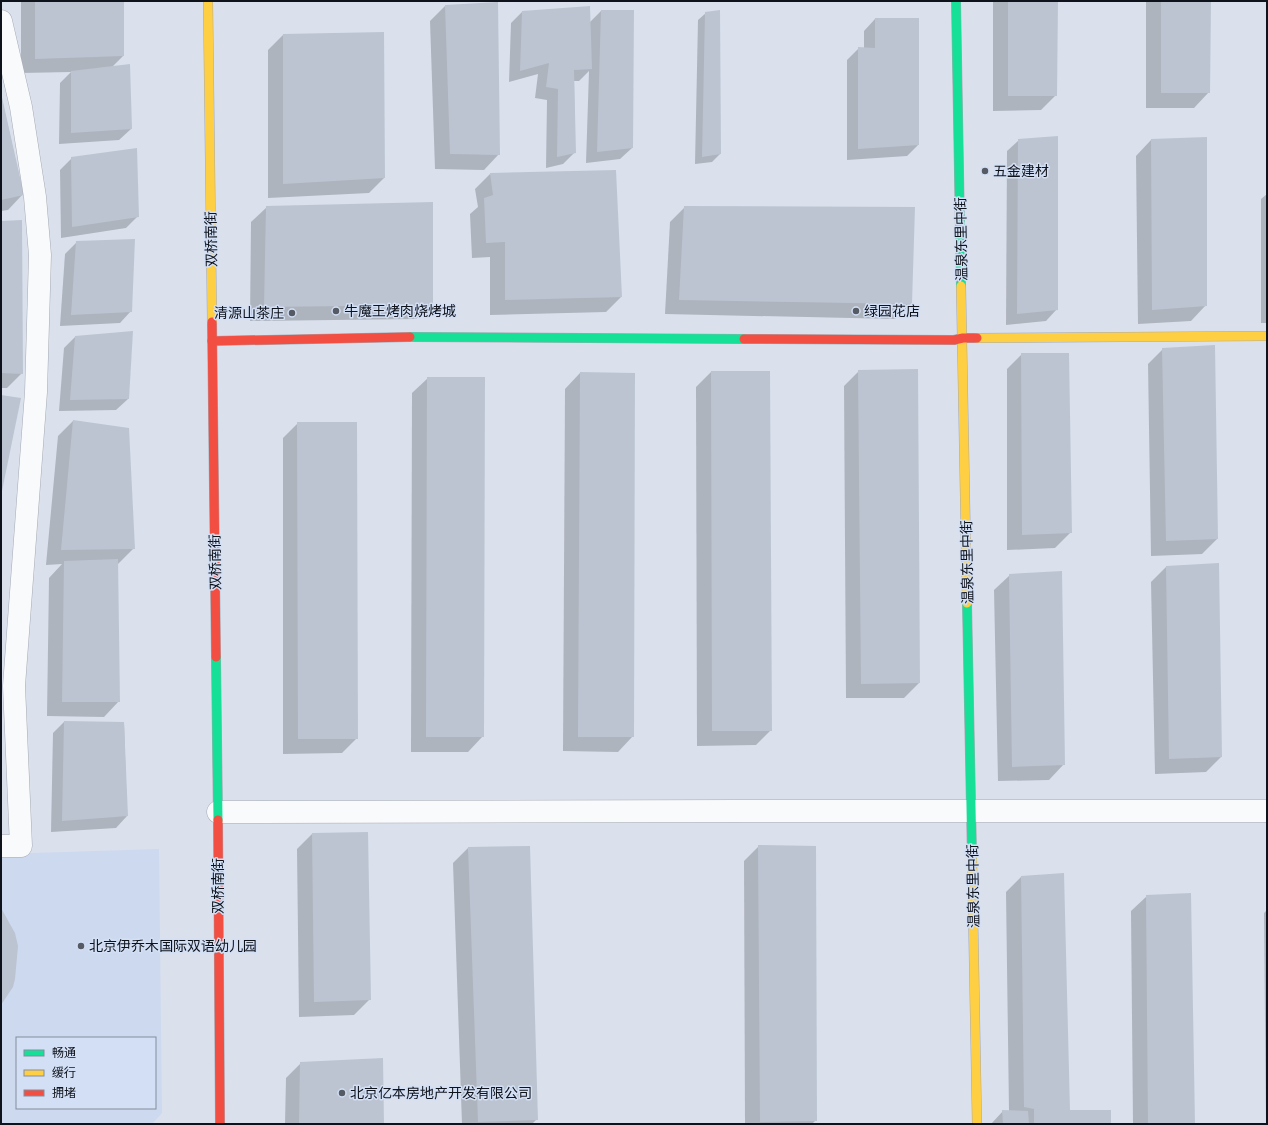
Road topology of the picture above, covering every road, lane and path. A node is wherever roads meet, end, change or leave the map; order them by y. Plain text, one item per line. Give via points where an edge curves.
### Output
1 (208, 1) edge
2 (956, 1) edge
3 (1, 21) edge
4 (1267, 336) edge
5 (963, 338) junction
6 (212, 341) junction
7 (1267, 811) edge
8 (218, 812) junction
9 (971, 812) junction
10 (1, 846) edge
11 (220, 1124) edge
12 (977, 1124) edge

1 - 6 street, 双桥南街
2 - 5 street, 温泉东里中街
3 - 10 street via 21,107 35,197 40,254 36,392 14,686 21,846
4 - 5 street
5 - 6 street via 954,340 382,337
5 - 9 street, 温泉东里中街
6 - 8 street, 双桥南街
7 - 9 street
8 - 9 street
8 - 11 street, 双桥南街
9 - 12 street, 温泉东里中街

